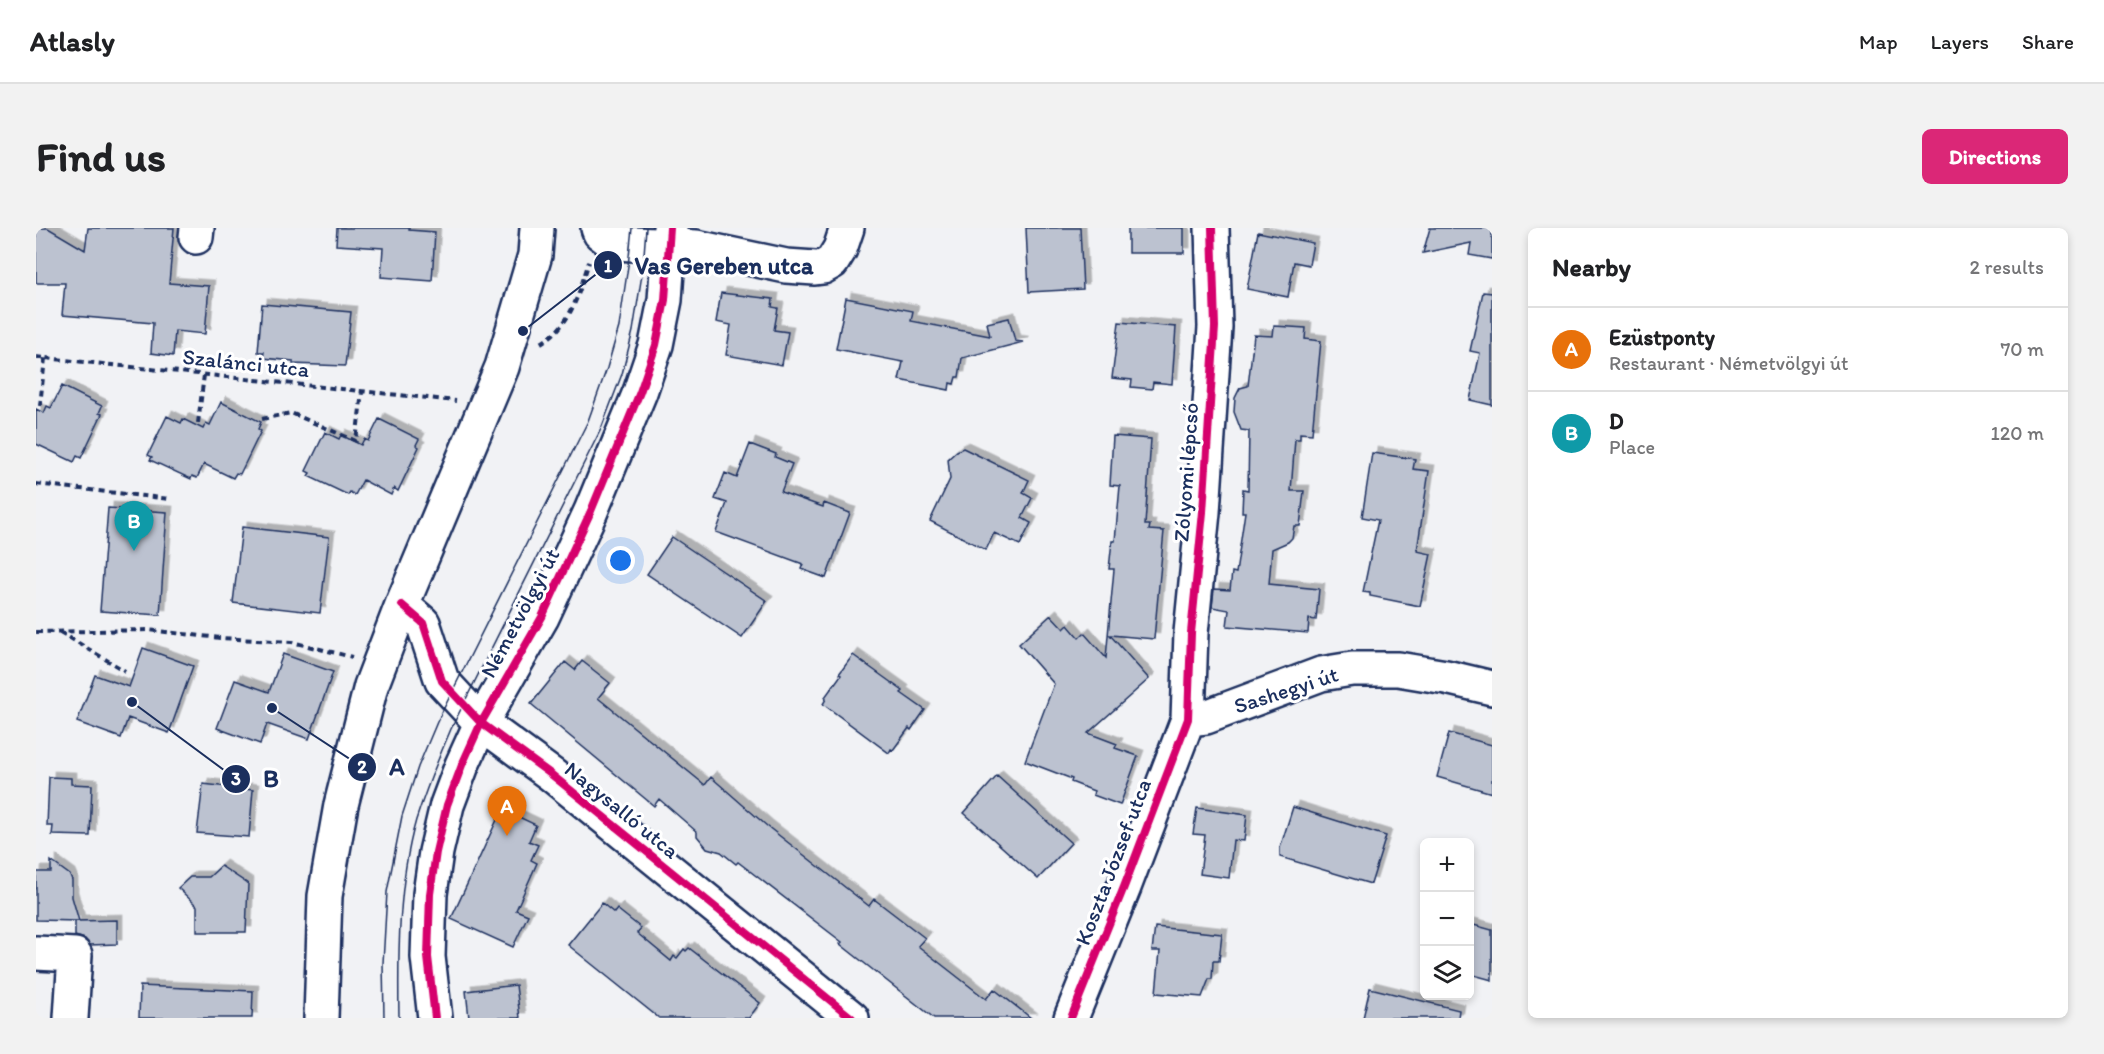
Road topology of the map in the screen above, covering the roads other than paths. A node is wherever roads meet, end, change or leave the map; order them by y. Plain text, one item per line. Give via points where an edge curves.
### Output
1 (537, 228) edge
2 (847, 228) edge
3 (1212, 228) edge
4 (599, 231) edge
5 (669, 236) edge
6 (402, 605) junction
7 (1492, 688) edge
8 (1188, 719) junction
9 (481, 723) junction
10 (36, 953) edge
11 (71, 1018) edge
12 (321, 1018) edge
13 (435, 1018) edge
14 (852, 1018) edge
15 (1071, 1018) edge

1 - 6 street via 535,255 502,367
2 - 5 street via 832,262 815,268 786,266 696,247
3 - 8 street, Zólyomi lépcső via 1215,327
4 - 5 street via 613,243
5 - 9 street, Németvölgyi út via 665,300 656,345 640,392 542,617
6 - 9 street, Nagysalló utca via 423,623 442,681
6 - 12 street via 371,687 341,805 325,896
7 - 8 street, Sashegyi út via 1398,669 1352,669 1321,674 1206,717
8 - 15 street, Koszta József utca
9 - 13 street, Németvölgyi út via 447,805 436,852 428,957
9 - 14 street, Nagysalló utca via 552,775
10 - 11 street via 75,955

